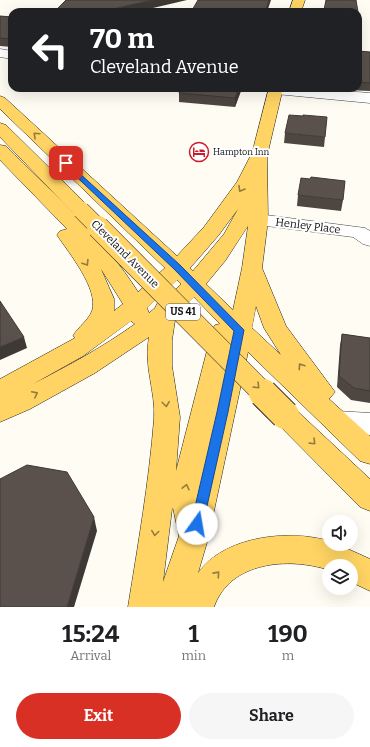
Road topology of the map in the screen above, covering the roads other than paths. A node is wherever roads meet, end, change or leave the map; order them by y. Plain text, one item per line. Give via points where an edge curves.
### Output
1 (275, 92) edge
2 (307, 92) edge
3 (370, 98) edge
4 (0, 101) edge
5 (0, 128) edge
6 (0, 150) edge
7 (259, 155) junction
8 (23, 175) junction
9 (259, 188) junction
10 (258, 220) junction
11 (366, 233) edge
12 (177, 267) junction
13 (252, 268) junction
14 (194, 284) junction
15 (136, 306) junction
16 (220, 310) junction
17 (166, 312) junction
18 (145, 328) junction
19 (239, 330) junction
20 (67, 354) junction
21 (160, 366) junction
22 (0, 390) edge
23 (0, 412) edge
24 (336, 422) junction
25 (370, 424) edge
26 (370, 453) edge
27 (370, 498) edge
28 (193, 539) junction
29 (370, 576) edge
30 (144, 607) edge
31 (171, 607) edge
32 (198, 607) edge

1 - 7 main road
2 - 3 street
12 -> 4 main road, US 41
5 -> 27 main road, Cleveland Avenue / US 41, bridge
6 - 8 main road
7 - 9 main road
7 -> 12 main road via 242,188 223,216
8 - 15 main road via 98,252
8 -> 20 main road via 36,198 85,261 99,285 104,305 98,323
9 - 10 main road
9 - 14 main road via 232,236
10 - 11 street, Henley Place
10 - 13 main road
12 - 14 main road, US 41
12 - 15 main road
12 - 17 main road
13 - 19 main road
24 -> 13 main road via 331,405 275,328
14 - 16 main road, US 41
14 - 17 main road
15 - 18 main road
15 - 20 main road
16 - 19 main road, US 41
28 -> 16 main road via 184,494 223,330
17 - 18 main road
17 - 21 main road via 160,340
18 - 21 main road
23 -> 18 main road via 52,386
19 - 24 main road, US 41
19 - 28 main road
20 - 22 main road
21 -> 30 main road via 167,417 158,509
24 - 25 street
24 - 26 main road, US 41
28 - 31 main road
32 -> 29 main road via 206,586 220,570 236,559 254,553 306,550 357,567

